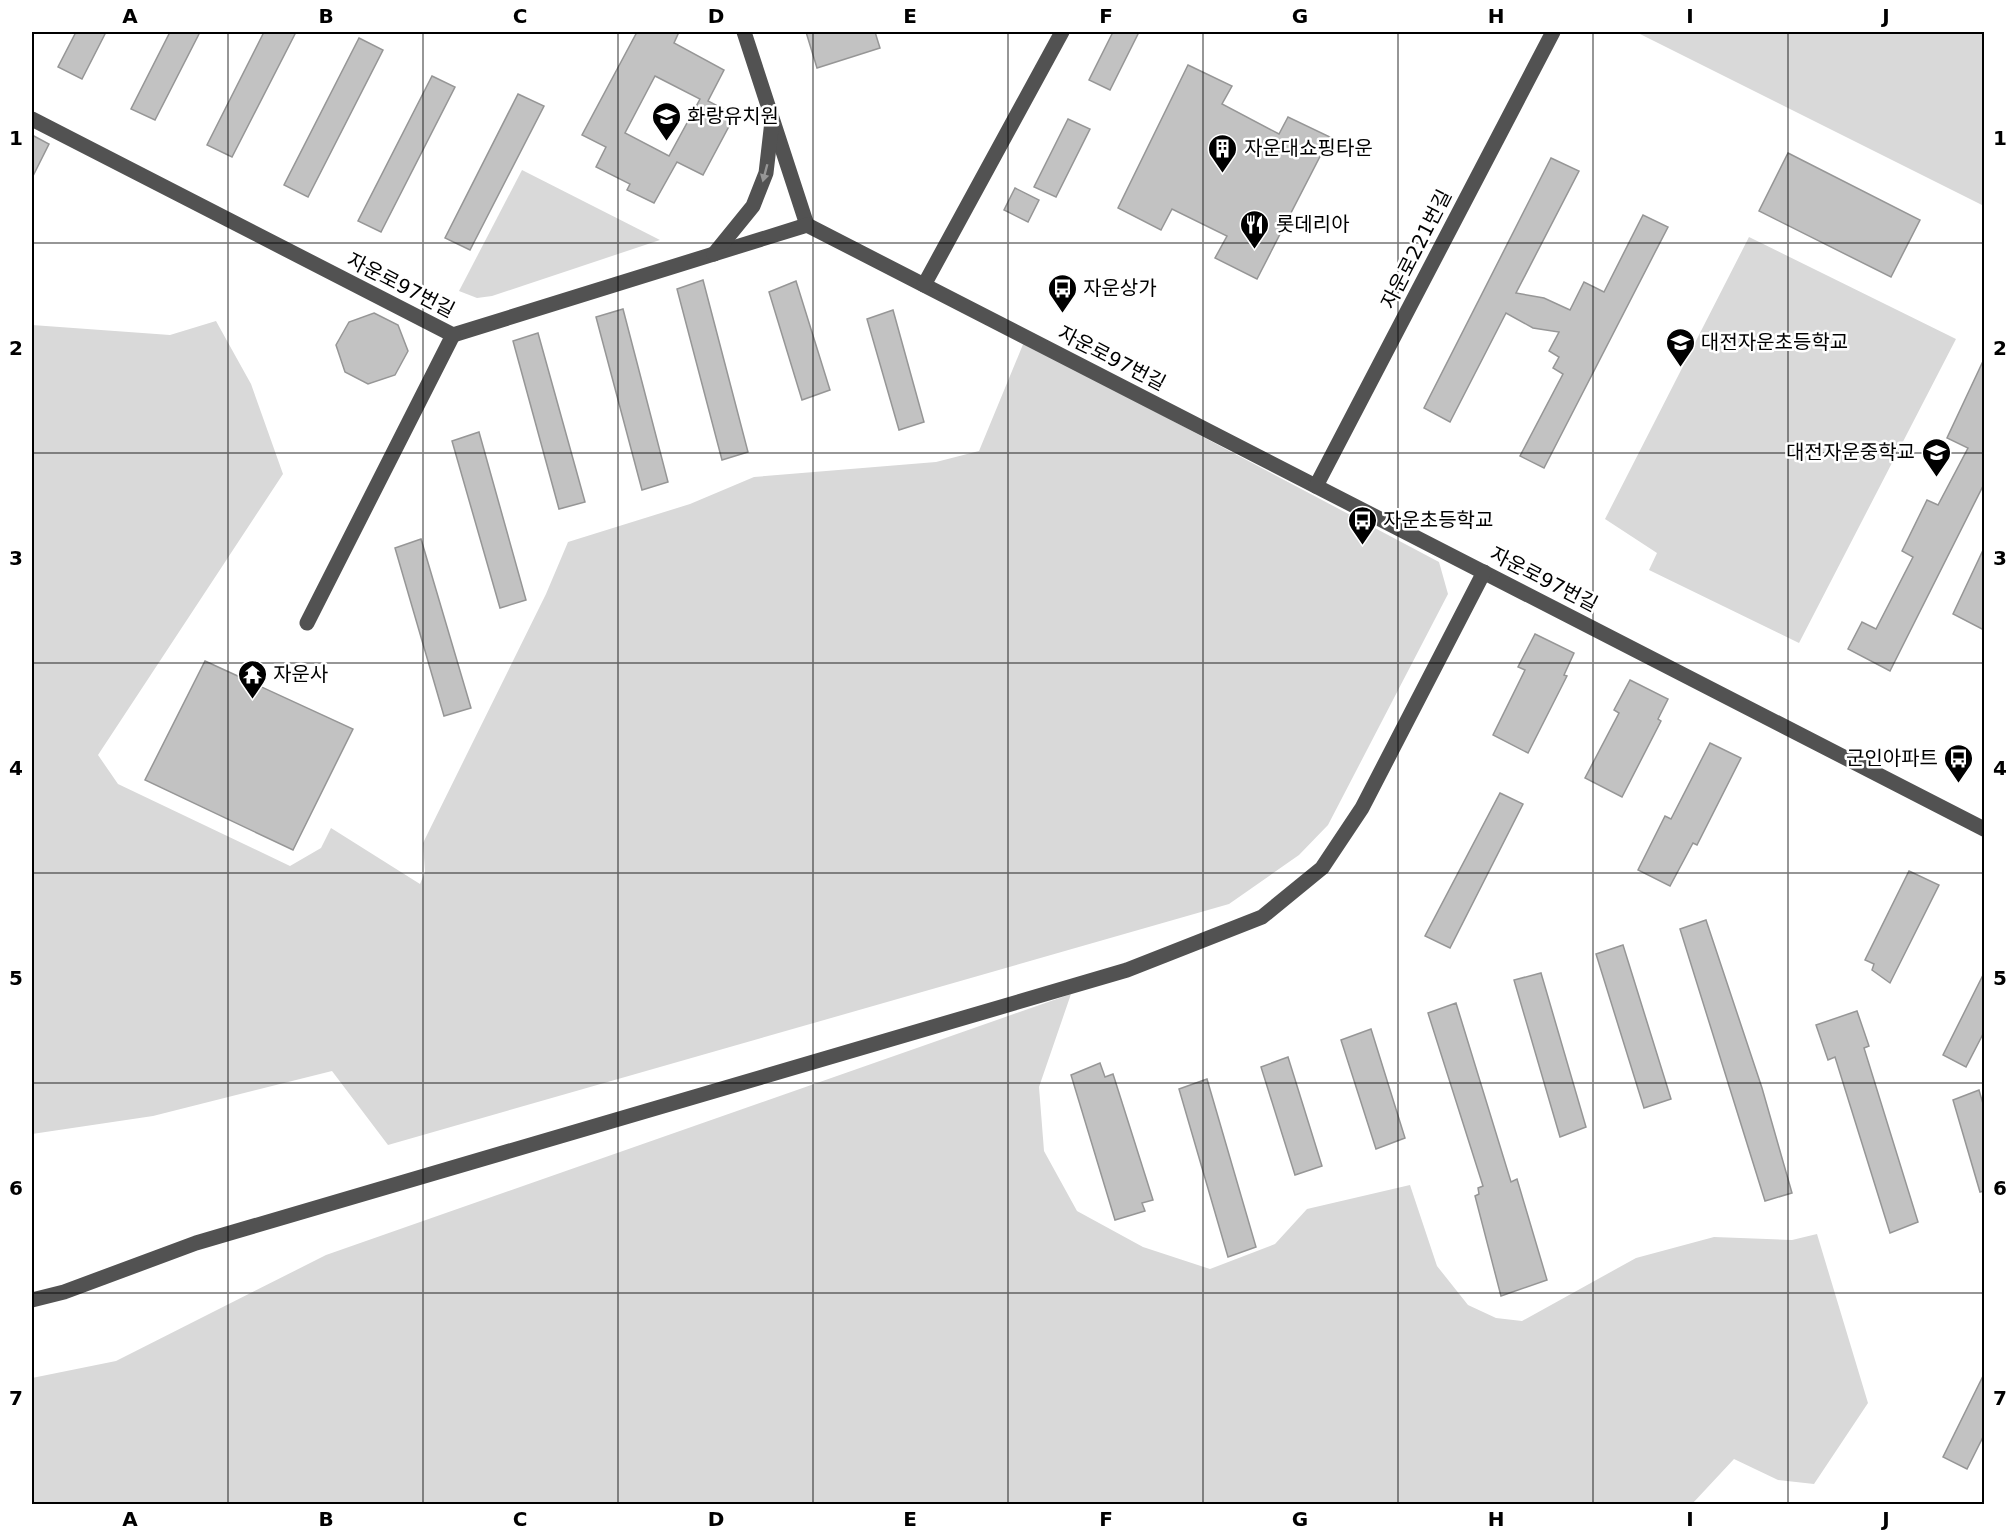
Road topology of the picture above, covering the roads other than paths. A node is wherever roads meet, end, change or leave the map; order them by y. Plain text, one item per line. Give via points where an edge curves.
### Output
1 (744, 32) edge
2 (1062, 32) edge
3 (1553, 32) edge
4 (773, 115) junction
5 (32, 119) edge
6 (807, 225) junction
7 (714, 254) junction
8 (924, 285) junction
9 (453, 335) junction
10 (1316, 486) junction
11 (1484, 572) junction
12 (307, 623) dead end
13 (1984, 829) edge
14 (32, 1300) edge

1 - 4 street
2 - 8 street
3 - 10 street, 자운로221번길
4 - 6 street
4 -> 7 street via 766,173 753,206
5 - 9 street, 자운로97번길
6 - 7 street, 자운로97번길
6 - 8 street, 자운로97번길
7 - 9 street, 자운로97번길
8 - 10 street, 자운로97번길
9 - 12 street
10 - 11 street, 자운로97번길
11 - 13 street, 자운로97번길
11 - 14 street via 1362,808 1322,868 1262,917 1128,969 196,1243

